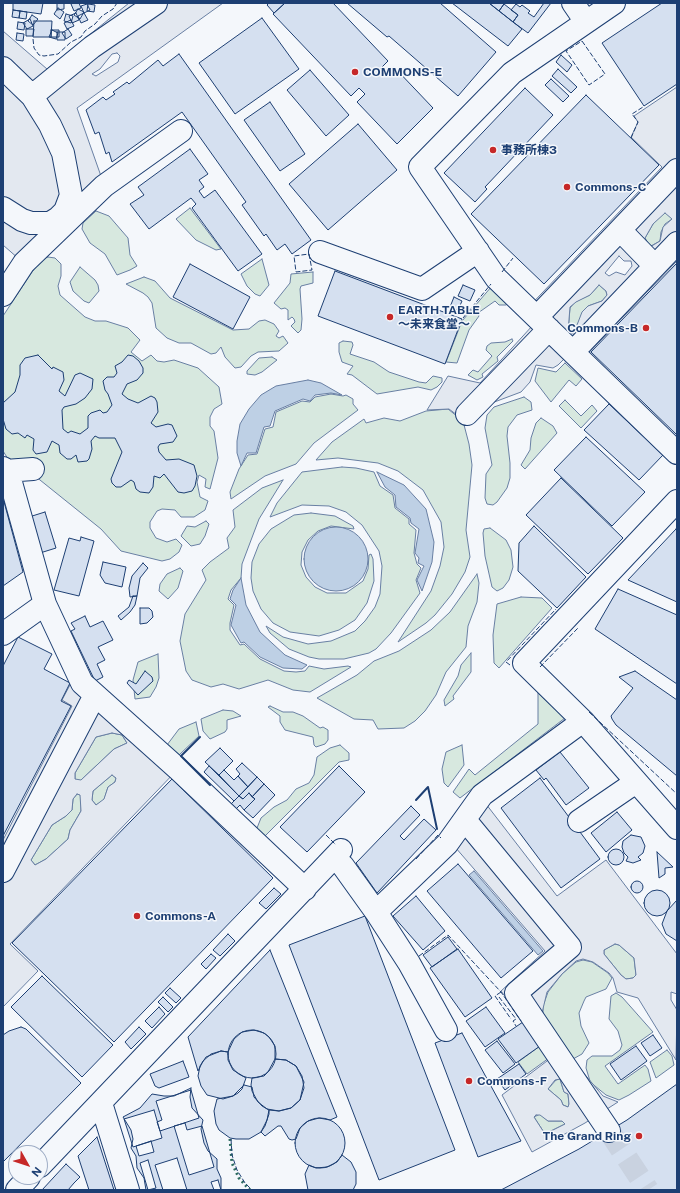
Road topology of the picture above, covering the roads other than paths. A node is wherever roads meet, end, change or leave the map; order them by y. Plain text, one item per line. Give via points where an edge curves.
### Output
1 (156, 3) edge
2 (573, 3) edge
3 (614, 3) edge
4 (586, 22) junction
5 (3, 68) edge
6 (32, 96) junction
7 (181, 131) dead end
8 (677, 170) edge
9 (3, 208) edge
10 (620, 230) junction
11 (677, 243) edge
12 (478, 251) junction
13 (320, 252) dead end
14 (655, 266) junction
15 (3, 295) edge
16 (543, 323) junction
17 (573, 352) junction
18 (467, 414) dead end
19 (677, 453) edge
20 (4, 470) edge
21 (33, 470) dead end
22 (677, 501) edge
23 (45, 604) junction
24 (3, 634) edge
25 (95, 695) junction
26 (583, 721) junction
27 (636, 782) junction
28 (579, 821) dead end
29 (470, 826) dead end
30 (677, 828) edge
31 (3, 871) edge
32 (305, 889) junction
33 (376, 912) junction
34 (446, 1030) dead end
35 (101, 1103) junction
36 (609, 1132) tunnel mouth
37 (48, 1158) edge
38 (128, 1190) edge

1 - 6 lane via 92,47
2 - 4 lane
3 - 4 lane
4 - 12 lane via 512,73 420,167
5 - 6 lane
6 - 9 lane via 63,153 70,187 69,202 58,218 40,224 22,220
7 - 15 lane via 104,186 24,263
8 - 10 lane
10 - 14 lane
10 - 16 lane
11 - 14 lane
12 - 13 lane via 422,289
12 - 16 lane via 496,278
14 - 17 lane
16 - 17 lane
16 - 18 lane
17 - 19 lane
20 - 21 lane
20 - 23 lane via 10,478
22 - 26 lane via 520,667
23 - 24 lane
23 - 25 lane via 82,683
25 - 31 lane
25 - 32 lane
26 - 27 lane
26 - 33 lane via 482,795 447,844
27 - 28 lane
27 - 30 lane
29 - 36 lane via 570,947 516,993
32 - 33 lane via 338,854 343,866
32 - 35 lane
33 - 34 lane via 409,963
35 - 37 lane
35 - 38 lane

